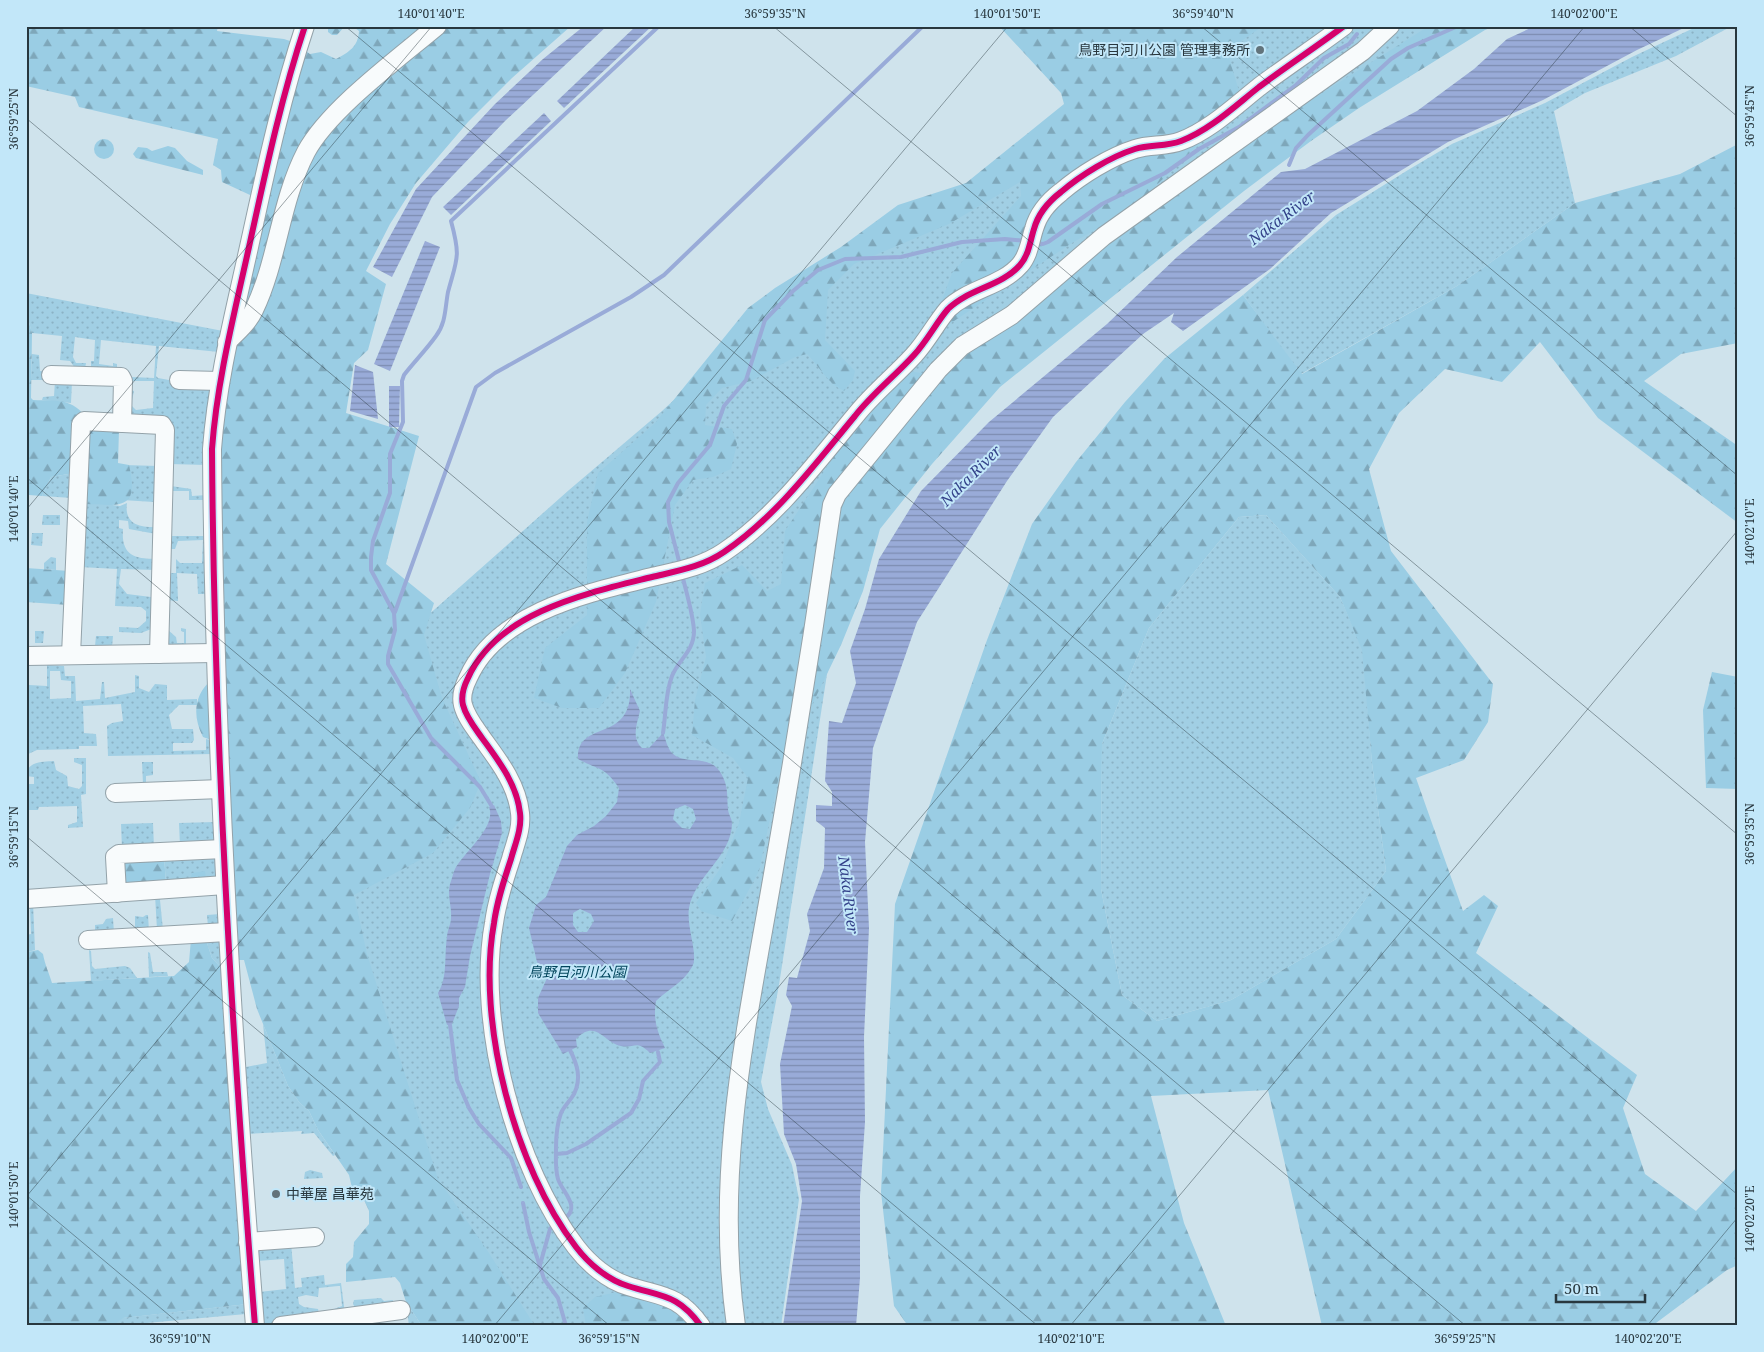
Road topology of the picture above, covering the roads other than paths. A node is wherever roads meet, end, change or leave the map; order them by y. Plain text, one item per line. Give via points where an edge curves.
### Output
1 (305, 26) edge
2 (437, 26) edge
3 (1344, 26) edge
4 (1390, 26) edge
5 (227, 343) junction
6 (51, 375) dead end
7 (179, 380) dead end
8 (220, 382) junction
9 (122, 423) junction
10 (215, 653) junction
11 (159, 654) junction
12 (71, 655) junction
13 (26, 656) edge
14 (221, 789) junction
15 (116, 793) dead end
16 (224, 849) junction
17 (225, 885) junction
18 (117, 893) junction
19 (26, 899) edge
20 (228, 932) junction
21 (88, 940) dead end
22 (315, 1236) dead end
23 (248, 1242) junction
24 (401, 1310) dead end
25 (255, 1326) edge
26 (281, 1326) edge
27 (700, 1326) edge
28 (736, 1326) edge

1 - 5 street via 256,214
2 - 5 street via 353,98 326,125 307,151 293,182 271,263 253,312
3 - 27 street via 1206,128 1182,141 1134,149 1059,193 1039,214 1021,264 1009,274 953,304 917,352 859,410 817,464 778,506 726,551 682,570 625,584 526,617 502,634 475,663 465,683 462,702 469,718 504,769 521,814 520,832 493,926 490,966 499,1066 514,1122 550,1206 579,1252 612,1279 676,1301
4 - 28 street via 1363,50 1104,236 1012,316 962,346 938,370 837,494 832,505 733,1116 728,1247
5 - 8 street
6 - 9 street via 121,378
7 - 8 street
8 - 10 street via 212,449
9 - 11 street via 162,425 165,430
9 - 12 street via 81,424
10 - 11 street
10 - 14 street
11 - 12 street
12 - 13 street
14 - 15 street
14 - 16 street
16 - 17 street
16 - 18 street via 119,854 115,857
17 - 18 street
17 - 20 street
18 - 19 street
20 - 21 street
20 - 23 street
22 - 23 street
23 - 25 street
24 - 26 street

